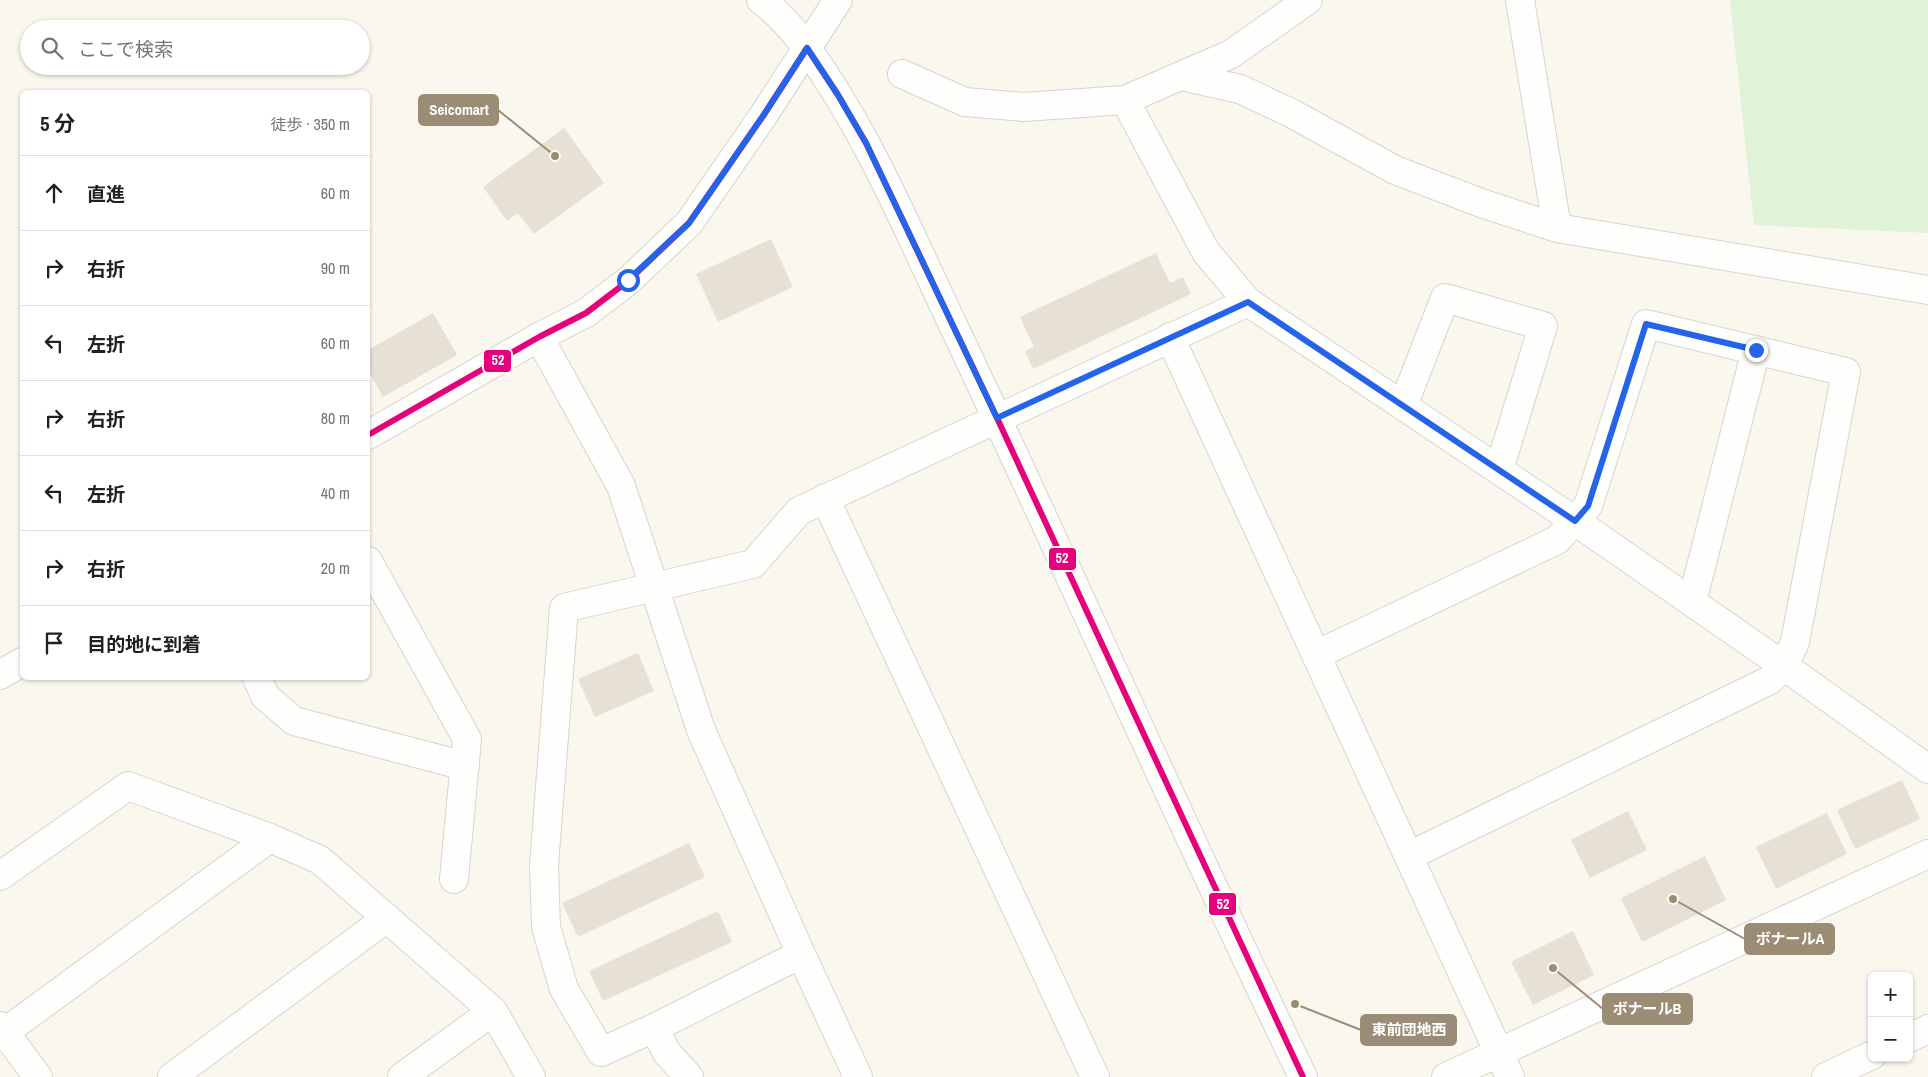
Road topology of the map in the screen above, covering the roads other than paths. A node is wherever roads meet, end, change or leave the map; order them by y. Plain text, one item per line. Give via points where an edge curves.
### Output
1 (761, 0) edge
2 (838, 0) edge
3 (1308, 0) edge
4 (1520, 0) edge
5 (807, 48) junction
6 (902, 74) dead end
7 (1182, 76) junction
8 (1125, 100) junction
9 (1557, 228) junction
10 (1928, 290) edge
11 (1248, 302) junction
12 (539, 337) junction
13 (1170, 337) junction
14 (1756, 350) junction
15 (1403, 406) junction
16 (997, 418) junction
17 (370, 434) edge
18 (1499, 470) junction
19 (825, 498) junction
20 (1575, 521) junction
21 (370, 565) edge
22 (654, 586) junction
23 (1692, 602) junction
24 (1316, 655) junction
25 (20, 663) edge
26 (1784, 666) junction
27 (0, 675) edge
28 (258, 680) edge
29 (465, 766) junction
30 (1928, 769) edge
31 (270, 838) junction
32 (1928, 854) edge
33 (1408, 856) junction
34 (0, 876) edge
35 (454, 879) dead end
36 (387, 918) junction
37 (801, 954) junction
38 (492, 1012) junction
39 (654, 1028) junction
40 (2, 1029) edge
41 (1928, 1029) edge
42 (1913, 1036) edge
43 (1499, 1052) junction
44 (1868, 1057) edge
45 (38, 1077) edge
46 (172, 1077) edge
47 (402, 1077) edge
48 (531, 1077) edge
49 (689, 1077) edge
50 (858, 1077) edge
51 (1095, 1077) edge
52 (1303, 1077) edge
53 (1446, 1077) edge
54 (1510, 1077) edge
55 (1826, 1077) edge

1 - 5 street via 777,12
2 - 5 street
3 - 7 street via 1231,54
4 - 9 street
5 - 12 street via 689,223 621,286 586,313
5 - 16 street via 866,143
6 - 8 street via 965,102 1024,107
7 - 8 street
7 - 9 street via 1240,89 1395,170
8 - 11 street via 1206,252
9 - 10 street
11 - 13 street
11 - 15 street
12 - 17 street
12 - 22 street via 621,486
13 - 16 street
13 - 24 street
14 - 20 street via 1646,324 1588,506
14 - 23 street
14 - 26 street via 1846,372 1795,642
15 - 18 street
15 - 18 street via 1445,298 1543,326
16 - 19 street
16 - 52 street
18 - 20 street
19 - 22 street via 800,511 753,564
19 - 51 street
20 - 23 street
20 - 24 street via 1557,540
21 - 29 street via 467,740
22 - 37 street via 701,730
22 - 39 street via 564,608 544,865 546,927 564,989 601,1052
23 - 26 street
24 - 33 street
25 - 27 street
26 - 30 street
26 - 33 street via 1770,680
28 - 29 street via 265,696 294,721
29 - 35 street
31 - 34 street via 128,786
31 - 36 street via 320,860
31 - 40 street
32 - 43 street
33 - 43 street
36 - 38 street
36 - 46 street
37 - 39 street
37 - 50 street
38 - 47 street
38 - 48 street
39 - 49 street via 667,1053
40 - 45 street
41 - 42 street
43 - 53 street
43 - 54 street
44 - 55 street

